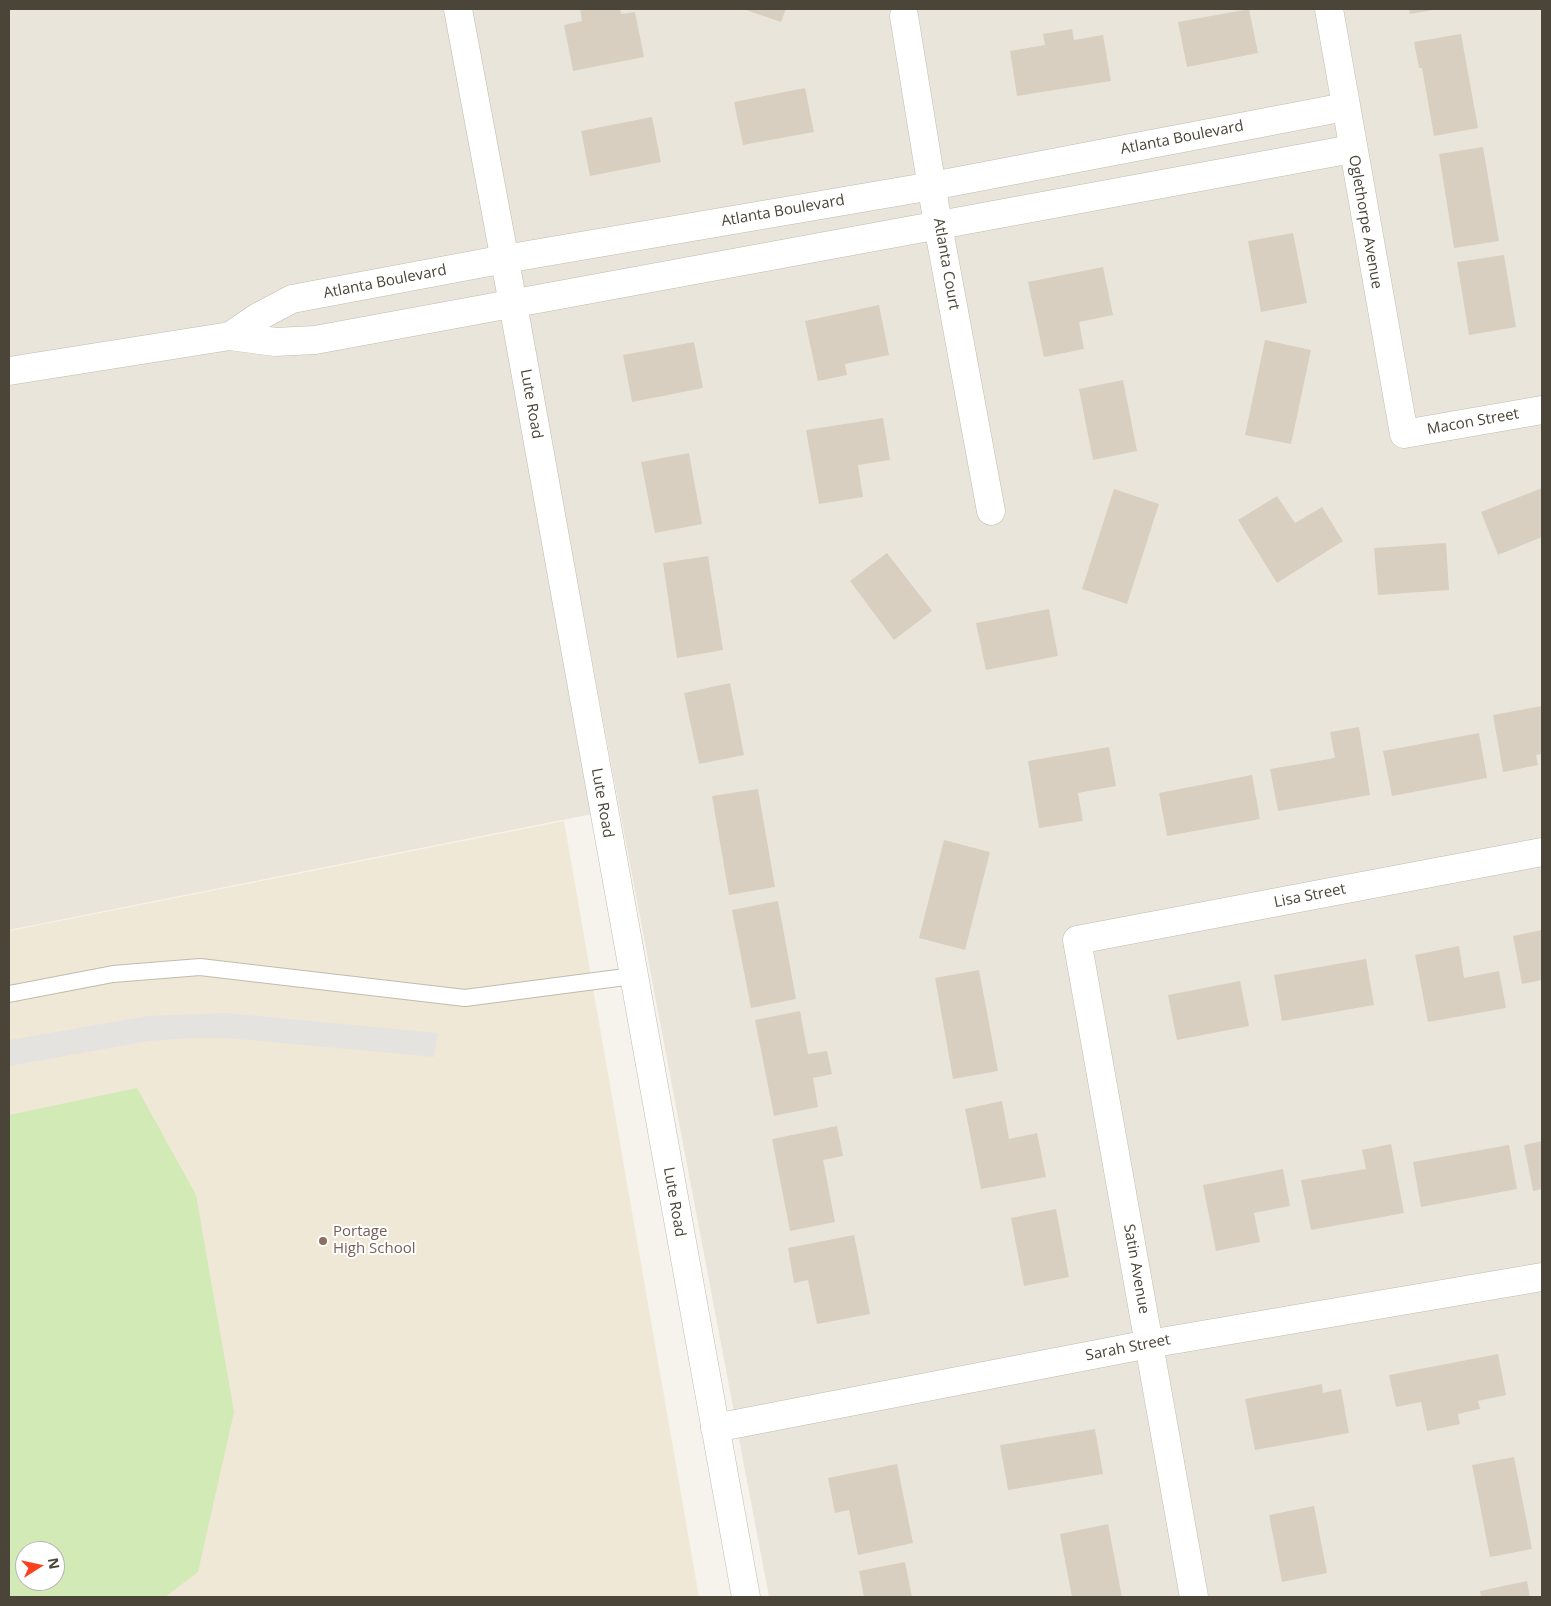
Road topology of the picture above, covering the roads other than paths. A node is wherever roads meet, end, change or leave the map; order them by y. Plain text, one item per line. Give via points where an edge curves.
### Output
1 (458, 9) edge
2 (1329, 9) edge
3 (904, 16) dead end
4 (1346, 107) junction
5 (1352, 149) junction
6 (932, 186) junction
7 (938, 225) junction
8 (505, 259) junction
9 (513, 304) junction
10 (230, 336) junction
11 (9, 370) edge
12 (1542, 410) edge
13 (1404, 434) joint
14 (991, 511) dead end
15 (1542, 852) edge
16 (1077, 940) joint
17 (634, 976) junction
18 (9, 994) edge
19 (1542, 1277) edge
20 (1150, 1344) junction
21 (715, 1428) junction
22 (746, 1597) edge
23 (1194, 1597) edge

1 - 8 street, Lute Road
2 - 4 street, Oglethorpe Avenue
3 - 6 street, Atlanta Court
4 - 5 street, Oglethorpe Avenue
4 - 6 street, Atlanta Boulevard
5 - 7 street, Atlanta Boulevard
5 - 13 street, Oglethorpe Avenue
6 - 7 street, Atlanta Court
6 - 8 street, Atlanta Boulevard
7 - 9 street, Atlanta Boulevard
7 - 14 street, Atlanta Court
8 - 9 street, Lute Road
8 - 10 street, Atlanta Boulevard via 292,299
9 - 10 street, Atlanta Boulevard via 315,340 275,342
9 - 17 street, Lute Road
10 - 11 street, Atlanta Boulevard
12 - 13 street, Macon Street
15 - 16 street, Lisa Street
16 - 20 street, Satin Avenue
17 - 18 lane via 465,998 200,967 113,974
17 - 21 street, Lute Road
19 - 20 street, Sarah Street
20 - 21 street, Sarah Street
20 - 23 street, Satin Avenue
21 - 22 street, Lute Road

